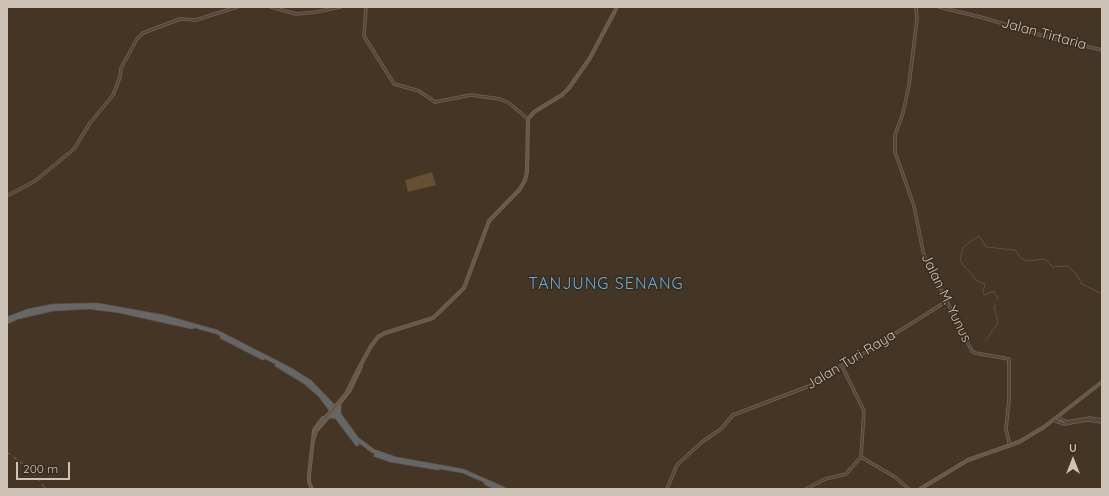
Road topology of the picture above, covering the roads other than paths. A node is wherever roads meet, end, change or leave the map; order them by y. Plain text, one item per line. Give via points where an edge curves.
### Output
1 (237, 7) edge
2 (271, 7) edge
3 (340, 7) edge
4 (366, 7) edge
5 (617, 7) edge
6 (916, 7) edge
7 (939, 7) edge
8 (1102, 50) edge
9 (528, 119) junction
10 (7, 196) edge
11 (947, 301) junction
12 (33, 311) junction
13 (7, 319) edge
14 (7, 322) edge
15 (362, 363) junction
16 (842, 366) junction
17 (1102, 382) edge
18 (329, 403) junction
19 (334, 409) junction
20 (1057, 416) junction
21 (339, 417) junction
22 (1053, 420) junction
23 (1102, 421) edge
24 (313, 439) junction
25 (1010, 446) junction
26 (861, 457) junction
27 (406, 462) junction
28 (312, 489) edge
29 (498, 489) edge
30 (504, 489) edge
31 (667, 489) edge
32 (806, 489) edge
33 (909, 489) edge
34 (920, 489) edge

1 - 10 street via 196,20 180,18 143,33 121,68 113,95 90,123 74,149 36,181
2 - 3 street via 296,14
4 - 9 street via 364,36 394,84 419,92 435,102 471,95 500,99
5 - 9 main road via 590,58 569,88
6 - 11 street, Jalan M. Yunus via 917,19 909,85 894,147 914,206 924,254
7 - 8 street, Jalan Tirtaria
9 - 15 main road via 525,180 520,189 489,221 464,288 433,318 385,332 378,337
11 - 16 street, Jalan Turi Raya
11 - 25 street, Jalan M. Yunus via 973,353 1009,359 1006,429
12 - 13 highway
12 - 14 highway
12 - 18 highway via 60,305 83,304 209,329 294,371 310,382
15 - 19 main road
15 - 24 main road, bridge via 346,394 320,424
16 - 26 street via 865,415
16 - 31 street, Jalan Turi Raya via 808,386 733,415 721,429 677,465
17 - 20 main road
18 - 19 highway
18 - 19 highway
19 - 21 highway
19 - 21 highway via 333,416
19 - 24 main road via 314,430
20 - 22 main road
20 - 23 street via 1067,422 1090,418
21 - 27 highway via 362,445 377,453
22 - 23 street via 1064,424 1087,420
22 - 25 main road
24 - 28 main road via 309,475
25 - 34 main road via 968,460
26 - 32 street via 846,474 825,479
26 - 33 street via 895,477
27 - 29 highway via 462,473
27 - 30 highway via 463,471

